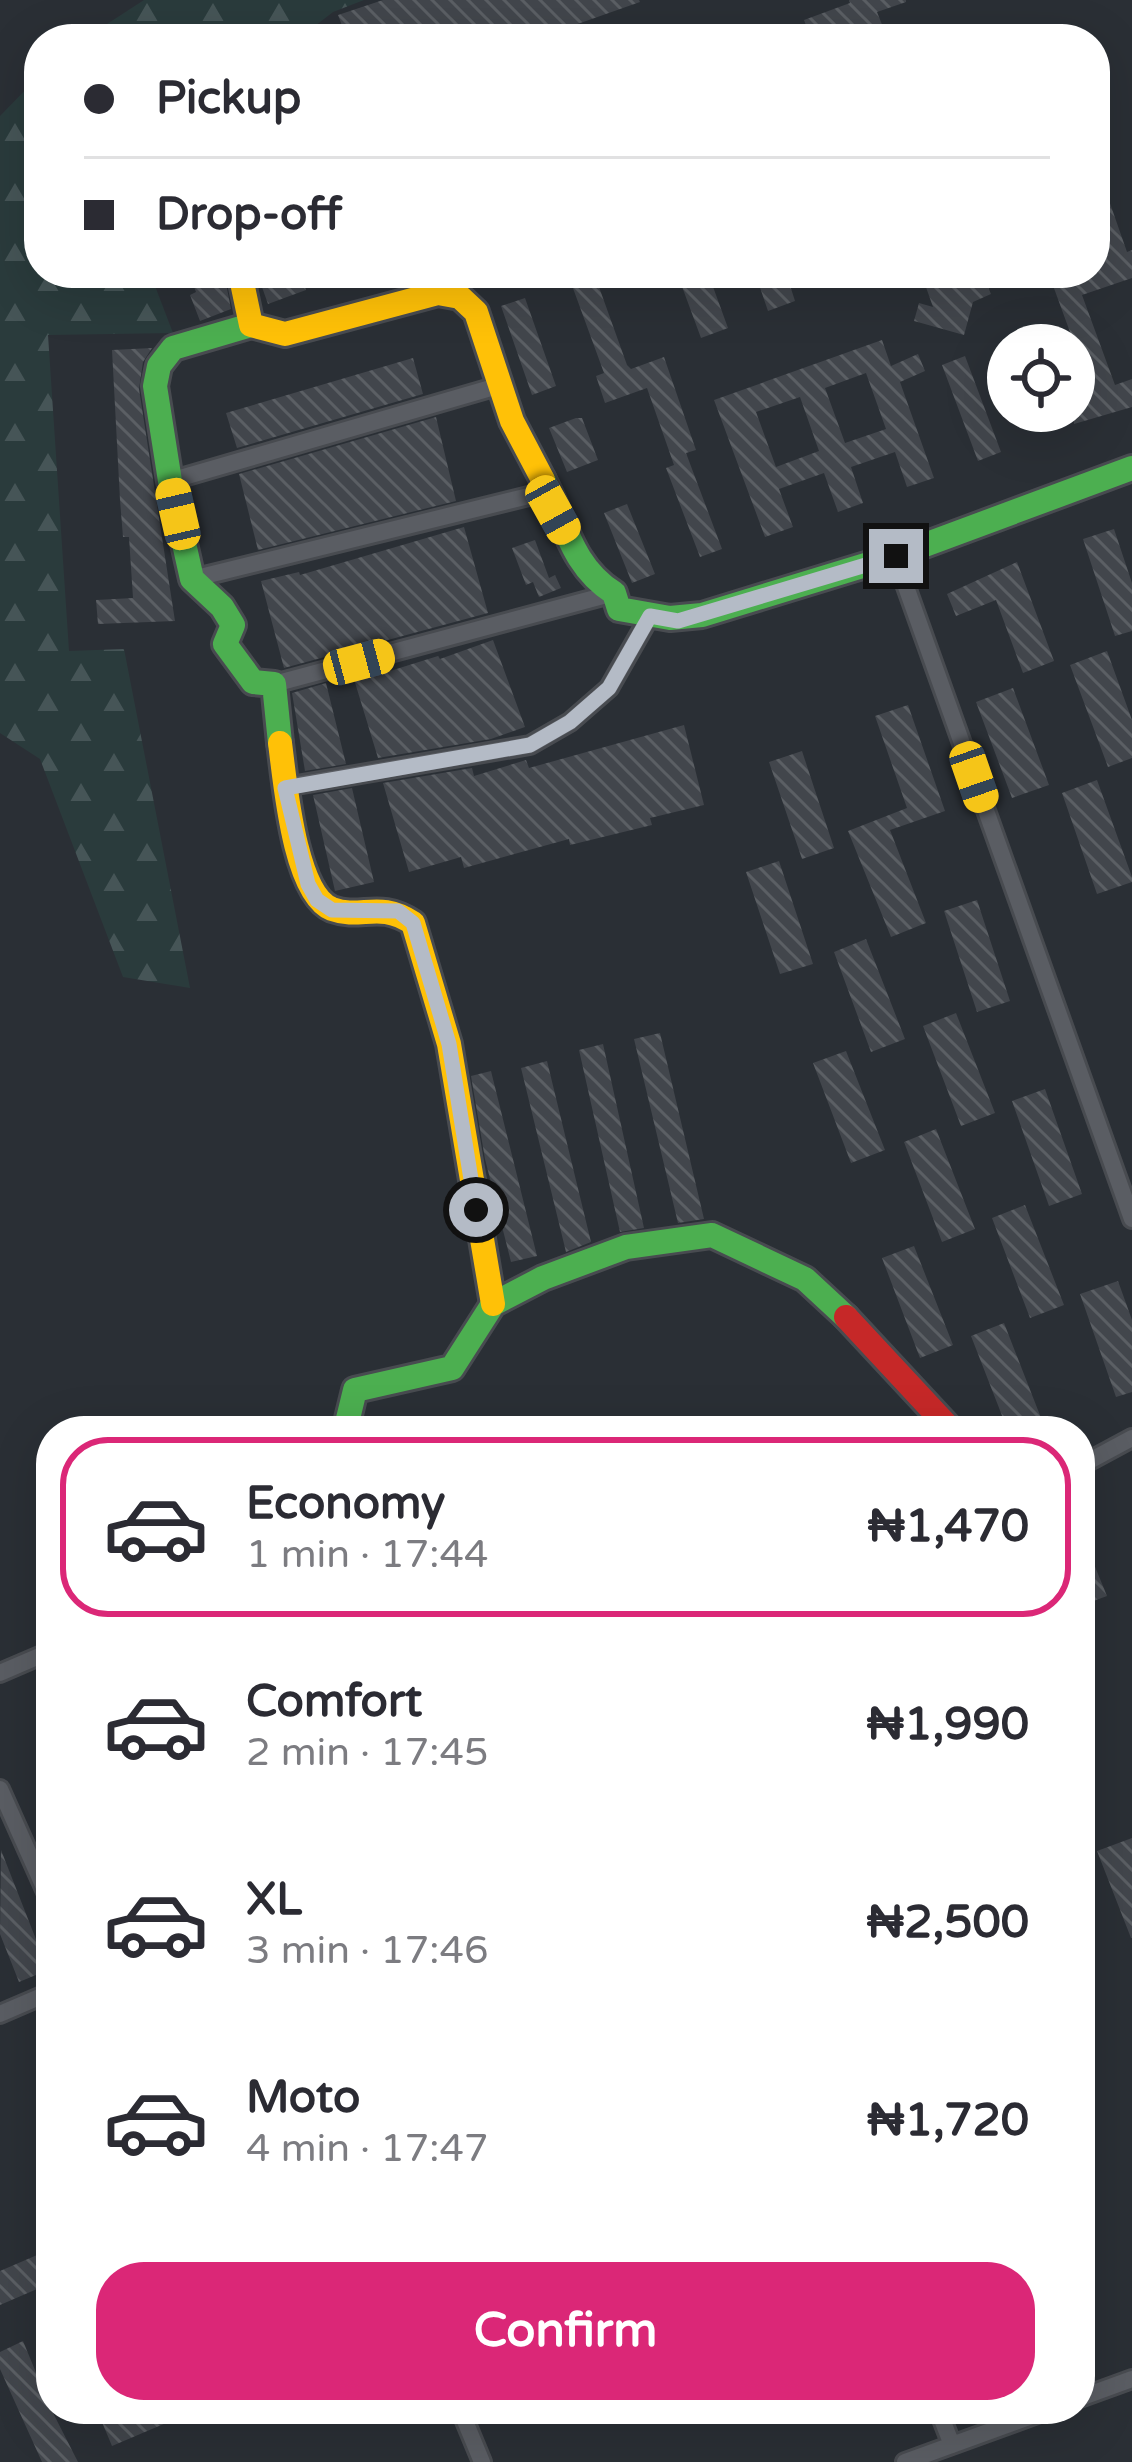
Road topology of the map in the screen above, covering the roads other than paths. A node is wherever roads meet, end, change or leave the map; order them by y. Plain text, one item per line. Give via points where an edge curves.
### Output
1 (243, 288) edge
2 (251, 325) junction
3 (501, 385) junction
4 (1132, 468) edge
5 (170, 481) junction
6 (549, 491) junction
7 (896, 556) junction
8 (193, 579) junction
9 (614, 593) junction
10 (650, 616) junction
11 (274, 684) junction
12 (285, 788) junction
13 (1132, 1219) edge
14 (494, 1304) junction
15 (349, 1416) edge
16 (939, 1416) edge
17 (1132, 1438) edge
18 (1095, 1458) edge
19 (36, 1657) edge
20 (0, 1673) edge
21 (0, 1789) edge
22 (36, 1869) edge
23 (36, 1998) edge
24 (0, 2014) edge
25 (1132, 2379) edge
26 (1095, 2393) edge
27 (466, 2424) edge
28 (1013, 2424) edge
29 (941, 2452) edge
30 (482, 2462) edge
31 (905, 2462) edge

1 - 2 street
2 - 3 street via 285,334 452,292 476,312
2 - 5 street via 172,348 159,366
3 - 5 street
3 - 6 street
4 - 7 street
5 - 8 street
6 - 8 street
6 - 9 street via 593,580
7 - 10 street via 678,621
7 - 13 street
8 - 11 street via 233,625 225,644 253,682
9 - 10 street via 619,609
9 - 11 street
10 - 12 street via 609,688 530,745
11 - 12 street
12 - 14 street via 317,900 332,910 398,911 413,923 449,1044
14 - 15 street via 452,1368 355,1390
14 - 16 street via 626,1247 712,1235 805,1279
17 - 18 street
19 - 20 street
21 - 22 street
23 - 24 street
25 - 26 street
27 - 30 street
28 - 29 street
29 - 31 street

